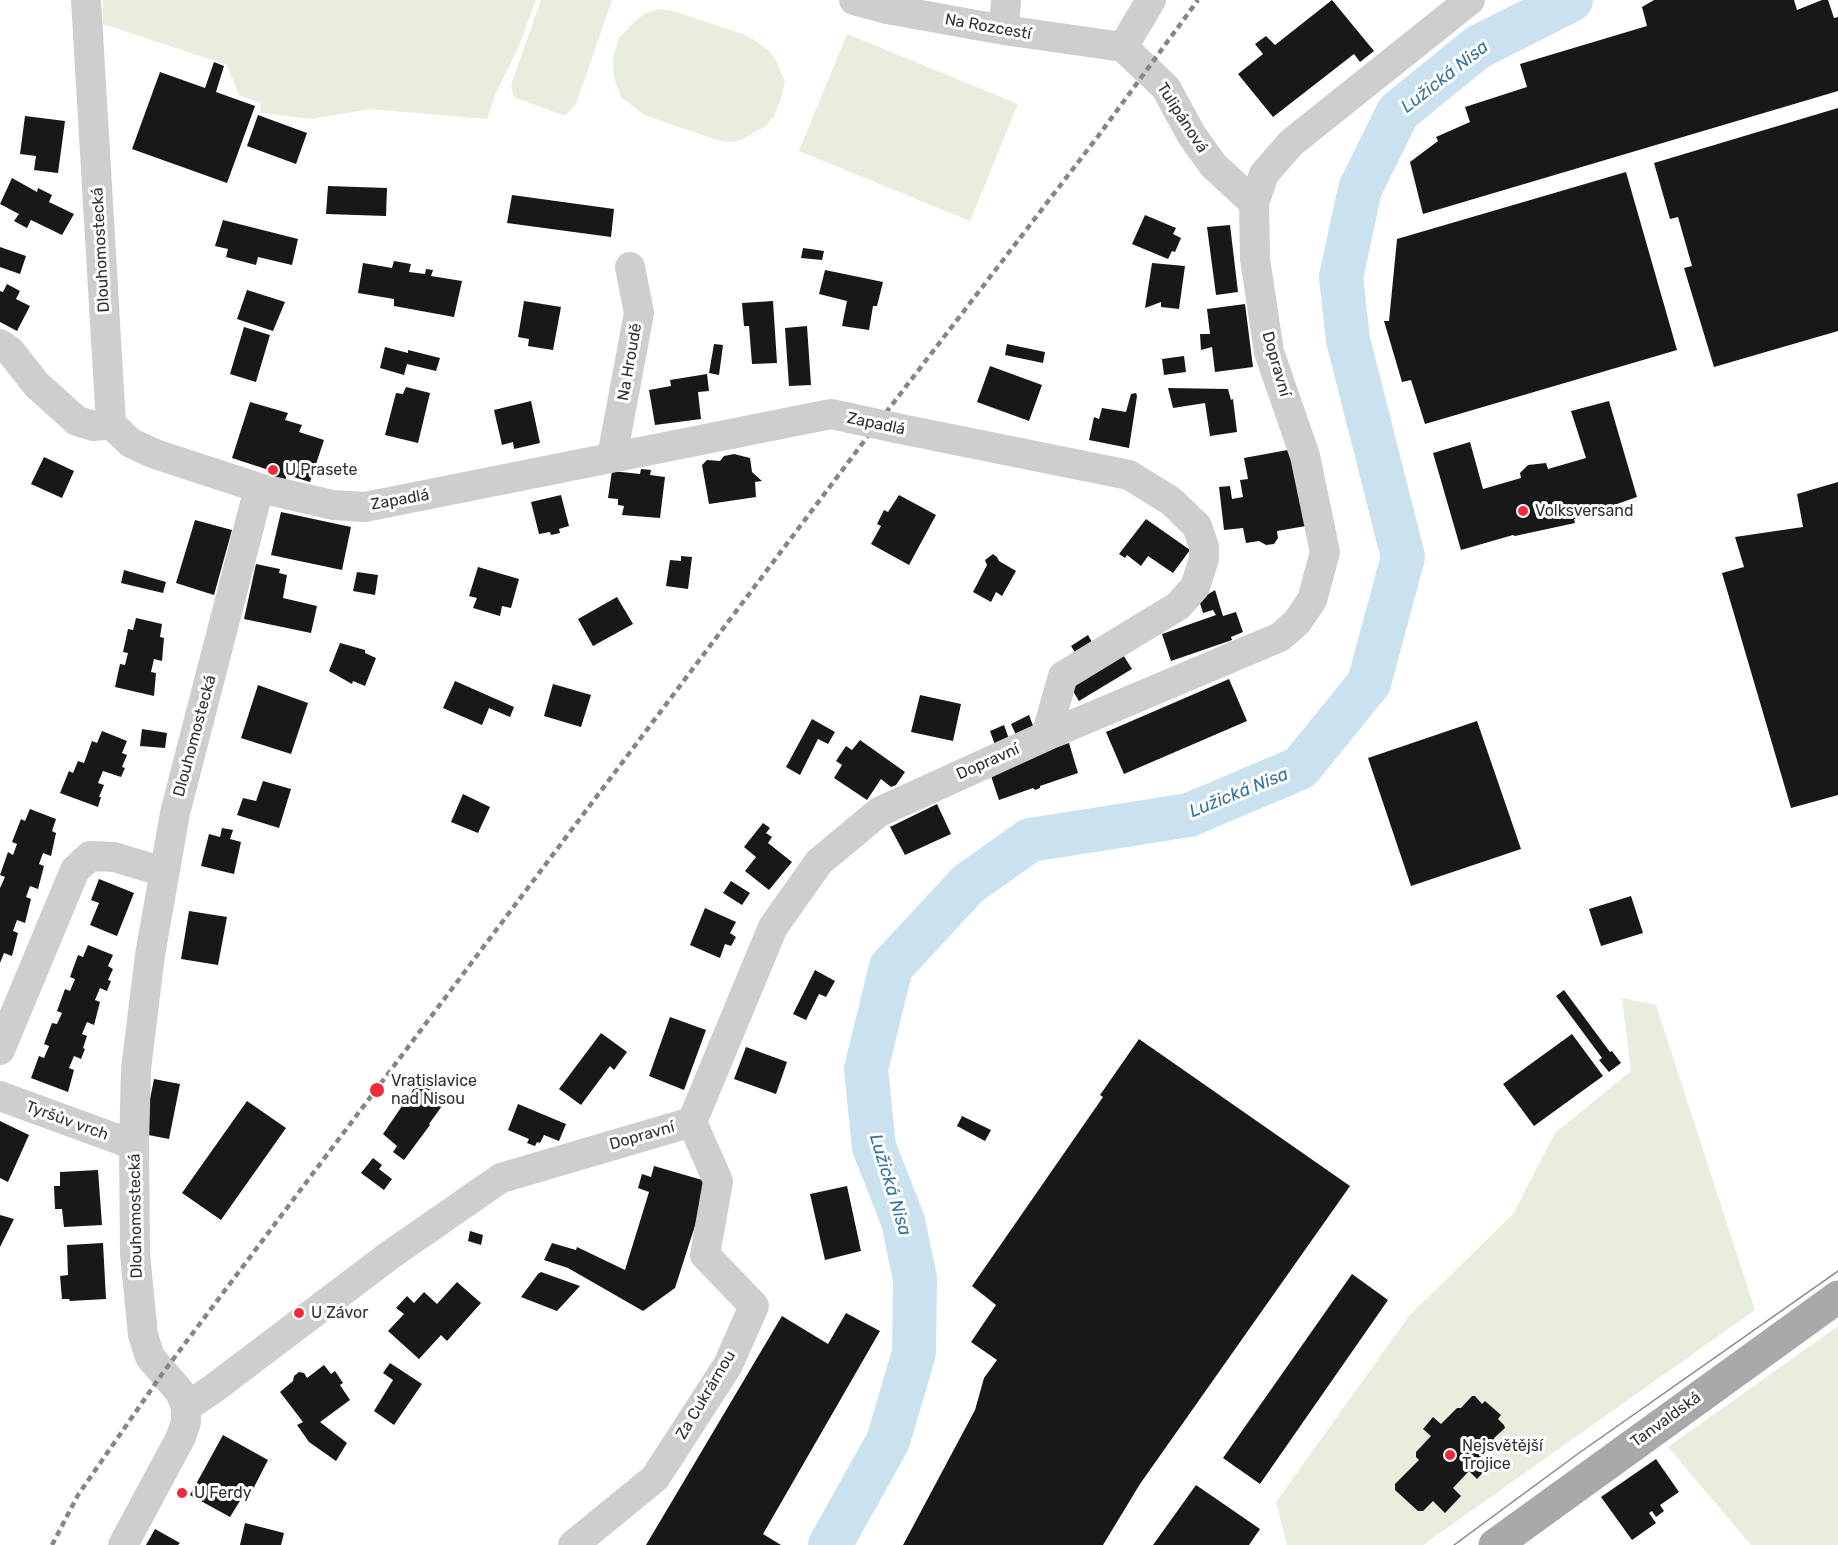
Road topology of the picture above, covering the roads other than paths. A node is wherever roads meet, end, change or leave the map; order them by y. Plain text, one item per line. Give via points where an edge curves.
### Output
1 (86, 0) edge
2 (854, 0) edge
3 (1006, 0) edge
4 (1151, 0) edge
5 (1470, 0) edge
6 (1004, 30) junction
7 (1123, 47) junction
8 (1254, 203) junction
9 (630, 267) dead end
10 (0, 344) edge
11 (111, 424) junction
12 (612, 457) junction
13 (259, 488) junction
14 (1046, 736) junction
15 (164, 873) junction
16 (0, 1050) edge
17 (0, 1096) edge
18 (692, 1122) junction
19 (134, 1145) junction
20 (1838, 1297) edge
21 (186, 1407) junction
22 (1510, 1540) edge
23 (123, 1545) edge
24 (573, 1545) edge

1 - 11 street, Dlouhomostecká
2 - 6 street, Na Rozcestí
3 - 6 street
4 - 7 street
5 - 8 street, Dopravní via 1291,143 1264,174
6 - 7 street, Na Rozcestí
7 - 8 street, Tulipánová via 1166,88 1213,165
8 - 14 street, Dopravní via 1255,259 1269,352 1305,456 1325,552 1312,600 1297,622 1280,637
9 - 12 street, Na Hroudě via 639,313
10 - 11 street via 77,421 93,426
11 - 13 street via 131,443 154,453
12 - 13 street, Zapadlá via 365,507 333,505
12 - 14 street, Zapadlá, bridge via 831,414 1129,475 1171,501 1197,526 1204,547 1195,587 1178,606 1063,676
13 - 15 street, Dlouhomostecká via 175,813
14 - 18 street, Dopravní via 879,812 819,862 773,927
15 - 16 street via 114,857 90,856 75,870
15 - 19 street, Dlouhomostecká via 136,1070
17 - 19 street, Tyršův vrch
18 - 21 street, Dopravní via 501,1178
18 - 24 street, Za Cukrárnou via 717,1181 705,1255 754,1306 728,1365 655,1478
19 - 21 street, Dlouhomostecká via 135,1254 143,1335 150,1357 180,1392
20 - 22 main road, Tanvaldská
21 - 23 street via 181,1437

